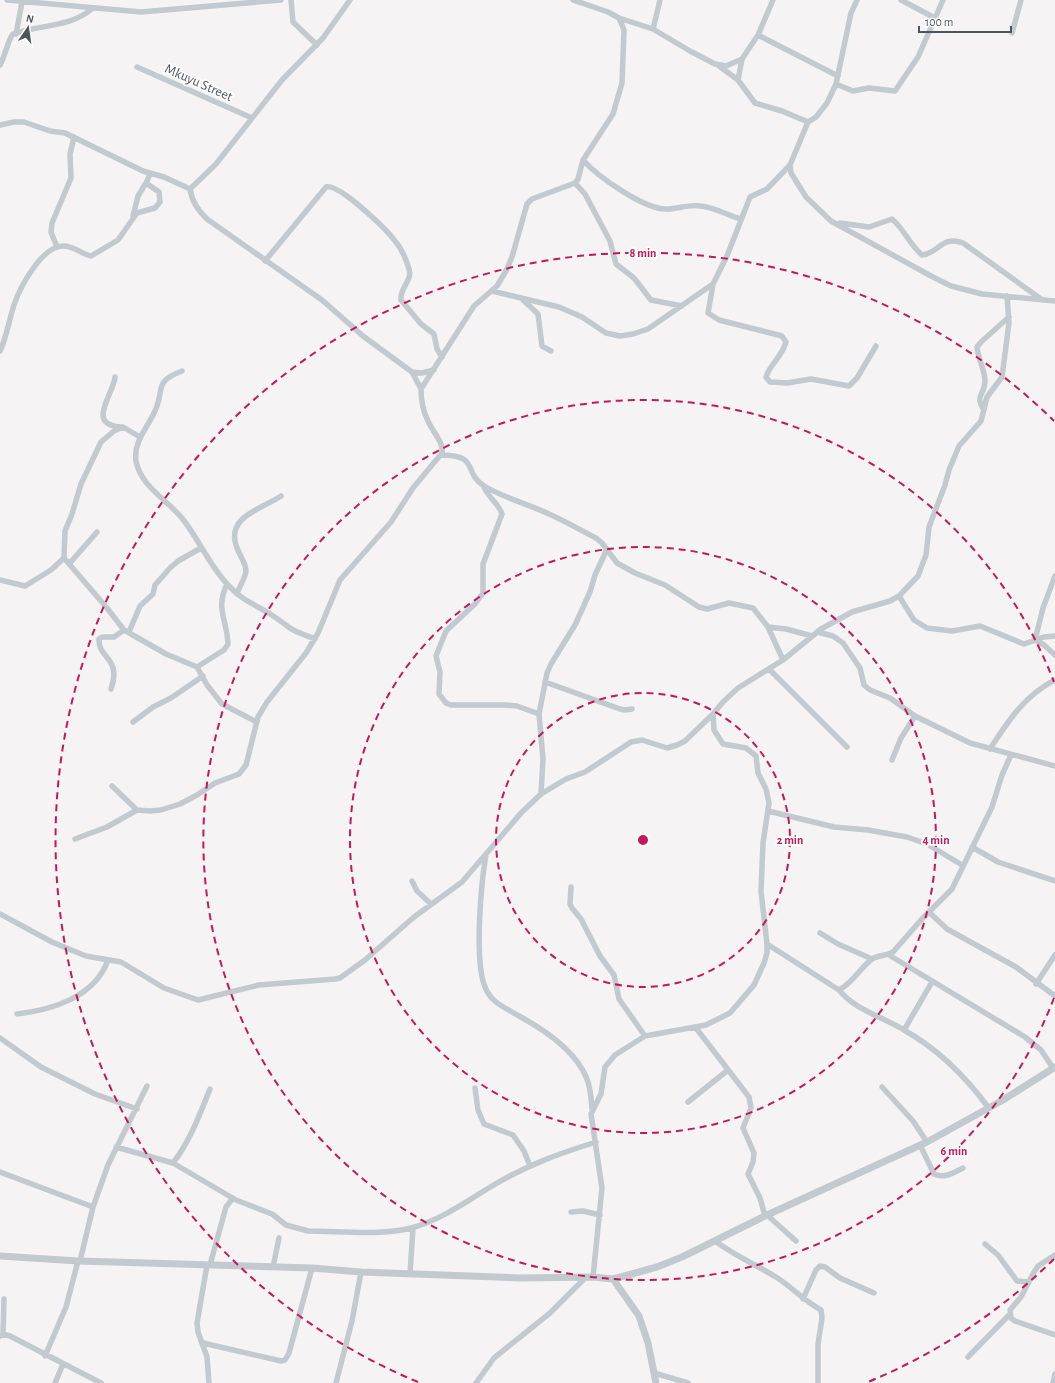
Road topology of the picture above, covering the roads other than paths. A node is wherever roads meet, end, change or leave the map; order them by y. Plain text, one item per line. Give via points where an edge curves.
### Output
1 (7, 0) edge
2 (281, 0) edge
3 (291, 0) edge
4 (350, 0) edge
5 (574, 0) edge
6 (660, 0) edge
7 (773, 0) edge
8 (857, 0) edge
9 (901, 0) edge
10 (944, 0) edge
11 (1020, 0) edge
12 (22, 2) junction
13 (93, 8) junction
14 (619, 18) junction
15 (935, 18) junction
16 (630, 22) junction
17 (653, 29) junction
18 (624, 30) junction
19 (1012, 33) dead end
20 (16, 34) junction
21 (758, 35) junction
22 (317, 45) junction
23 (742, 60) junction
24 (715, 64) junction
25 (0, 65) edge
26 (137, 67) dead end
27 (838, 76) junction
28 (738, 80) junction
29 (836, 84) junction
30 (252, 118) junction
31 (808, 122) junction
32 (0, 125) edge
33 (74, 136) junction
34 (583, 160) junction
35 (790, 166) junction
36 (150, 174) junction
37 (146, 183) junction
38 (575, 183) junction
39 (190, 189) junction
40 (133, 216) junction
41 (741, 219) junction
42 (831, 221) junction
43 (57, 247) junction
44 (265, 261) junction
45 (713, 284) junction
46 (492, 291) junction
47 (1007, 296) junction
48 (522, 299) junction
49 (1041, 299) junction
50 (1055, 301) edge
51 (682, 306) junction
52 (1009, 317) junction
53 (876, 346) dead end
54 (0, 351) edge
55 (551, 351) dead end
56 (442, 357) junction
57 (434, 370) junction
58 (182, 371) dead end
59 (412, 372) junction
60 (115, 377) dead end
61 (421, 389) junction
62 (984, 410) junction
63 (122, 427) junction
64 (140, 437) junction
65 (440, 455) junction
66 (483, 485) junction
67 (281, 496) dead end
68 (97, 532) dead end
69 (201, 548) junction
70 (607, 549) junction
71 (64, 558) junction
72 (69, 564) junction
73 (1055, 576) edge
74 (0, 580) edge
75 (227, 584) junction
76 (1053, 586) edge
77 (237, 594) junction
78 (899, 596) junction
79 (768, 627) junction
80 (126, 631) junction
81 (818, 632) junction
82 (812, 636) junction
83 (1055, 636) edge
84 (315, 639) junction
85 (1035, 640) junction
86 (1055, 655) edge
87 (783, 660) junction
88 (197, 667) junction
89 (768, 669) junction
90 (203, 676) junction
91 (1055, 680) edge
92 (545, 682) junction
93 (111, 689) dead end
94 (632, 708) dead end
95 (539, 714) junction
96 (713, 714) junction
97 (915, 716) junction
98 (133, 722) dead end
99 (257, 722) junction
100 (847, 747) dead end
101 (990, 749) junction
102 (1011, 755) junction
103 (892, 760) dead end
104 (1055, 766) edge
105 (112, 786) dead end
106 (541, 794) junction
107 (137, 810) junction
108 (768, 811) junction
109 (75, 839) dead end
110 (972, 847) junction
111 (486, 854) junction
112 (962, 865) junction
113 (412, 881) dead end
114 (1055, 881) edge
115 (571, 887) dead end
116 (431, 904) junction
117 (930, 913) junction
118 (0, 914) edge
119 (820, 933) dead end
120 (767, 944) junction
121 (1055, 954) edge
122 (889, 955) junction
123 (872, 959) junction
124 (108, 960) junction
125 (932, 982) junction
126 (1036, 984) junction
127 (839, 990) junction
128 (1055, 996) edge
129 (17, 1014) dead end
130 (696, 1028) junction
131 (904, 1030) junction
132 (645, 1036) junction
133 (0, 1038) edge
134 (1054, 1068) edge
135 (728, 1070) junction
136 (147, 1086) dead end
137 (882, 1087) dead end
138 (475, 1088) dead end
139 (210, 1089) dead end
140 (688, 1102) dead end
141 (988, 1107) junction
142 (137, 1109) junction
143 (592, 1109) junction
144 (596, 1142) junction
145 (927, 1142) junction
146 (920, 1145) junction
147 (116, 1147) junction
148 (174, 1163) junction
149 (530, 1166) junction
150 (963, 1168) dead end
151 (0, 1172) edge
152 (233, 1198) junction
153 (93, 1207) junction
154 (571, 1212) dead end
155 (600, 1215) junction
156 (766, 1215) junction
157 (413, 1228) junction
158 (279, 1238) dead end
159 (715, 1241) junction
160 (796, 1241) dead end
161 (985, 1244) dead end
162 (1055, 1255) edge
163 (0, 1256) edge
164 (79, 1261) junction
165 (208, 1265) junction
166 (273, 1267) junction
167 (312, 1268) junction
168 (361, 1272) junction
169 (410, 1274) junction
170 (590, 1277) junction
171 (613, 1279) junction
172 (1028, 1282) junction
173 (874, 1293) dead end
174 (4, 1299) dead end
175 (803, 1299) junction
176 (1009, 1315) junction
177 (1, 1335) edge
178 (1055, 1335) edge
179 (203, 1343) junction
180 (45, 1356) junction
181 (968, 1357) dead end
182 (63, 1364) junction
183 (654, 1373) junction
184 (1055, 1374) edge
185 (55, 1383) edge
186 (102, 1383) edge
187 (209, 1383) edge
188 (336, 1383) edge
189 (476, 1383) edge
190 (656, 1383) edge
191 (688, 1383) edge
192 (818, 1383) edge
193 (1053, 1383) edge

1 - 12 street
2 - 13 street via 141,12
3 - 22 street via 293,22
4 - 22 street
5 - 14 street
6 - 17 street
7 - 21 street
8 - 27 street via 851,13
9 - 15 street
10 - 15 street
11 - 19 street
12 - 13 street
12 - 20 street
13 - 20 street via 73,21
14 - 16 street
14 - 18 street
15 - 29 street via 918,57 895,91 869,88 853,91
16 - 17 street
16 - 18 street
17 - 24 street
18 - 34 street via 623,78 613,114
20 - 25 street via 11,36
21 - 23 street
21 - 27 street
22 - 30 street via 282,80
23 - 24 street via 726,66
23 - 28 street
24 - 28 street
26 - 30 street, Mkuyu Street
27 - 29 street
28 - 31 street via 755,103
29 - 31 street via 827,103 816,117
30 - 39 street via 216,164
31 - 35 street
32 - 33 street via 24,122 45,130
33 - 36 street
33 - 43 street via 70,154 71,178 52,224 51,232
34 - 38 street
34 - 41 street via 624,193 655,207 665,209 699,206
35 - 41 street via 767,189 750,197
35 - 42 street via 806,197
36 - 37 street
36 - 39 street via 164,177
37 - 40 street via 138,196
37 - 40 street via 159,192 160,202 155,208
38 - 46 street via 532,199 527,204 506,271
38 - 51 street via 585,194 610,241 616,264 634,278 651,300
39 - 44 street via 196,208 207,219
40 - 43 street via 118,240 93,256 72,247
41 - 45 street
42 - 47 street via 946,284 982,294
42 - 49 street via 869,227 892,219 922,255 933,252 948,241 959,242 972,248
43 - 54 street via 41,257 30,272 15,302
44 - 56 street via 326,187 334,187 382,227 404,254 410,270 401,300 421,324 434,334 437,349
44 - 59 street via 322,300 363,336
45 - 51 street
45 - 53 street via 708,313 713,317 773,333 784,339 785,347 766,377 770,382 787,383 811,379 849,386 857,378
46 - 48 street
46 - 56 street via 474,306
47 - 49 street
47 - 52 street
48 - 51 street via 559,307 606,333 620,336 648,329
48 - 55 street via 538,314 540,341 542,346
49 - 50 street
52 - 62 street via 1004,371 987,398
52 - 62 street via 977,347 985,378 979,399
56 - 57 street
57 - 59 street
57 - 61 street
58 - 64 street via 173,374 162,384 156,410
59 - 61 street
60 - 63 street via 112,391 102,412 103,418 110,425
61 - 65 street via 427,420 443,448
62 - 78 street via 981,421 959,446 948,470 929,527 926,555 918,576
63 - 64 street
63 - 71 street via 101,442 81,484 65,531
64 - 69 street via 136,449 138,469 157,496 184,521
65 - 66 street via 464,459
65 - 84 street via 413,488 392,522 344,573
66 - 70 street via 596,538
66 - 95 street via 502,514 483,564 483,592 475,604 446,631 436,656 440,672 439,694 451,705 517,706
67 - 77 street via 240,520 234,529 236,545 246,568
68 - 72 street
69 - 75 street
69 - 80 street via 170,568 155,585 153,594 140,606
70 - 79 street via 616,563 665,585 699,607 708,609 729,603 746,605 757,612
70 - 92 street via 575,625 551,664
71 - 72 street
71 - 74 street via 51,570 25,586
72 - 80 street
73 - 76 street
75 - 77 street
75 - 88 street via 221,596 221,607 228,638 227,647
76 - 85 street
77 - 84 street via 290,628
78 - 81 street via 844,615
78 - 85 street via 914,620 927,628 952,631 980,626 1020,644 1028,644
79 - 82 street
79 - 87 street
80 - 88 street via 166,654
80 - 93 street via 114,637 99,639 114,668
81 - 82 street
81 - 97 street via 833,636 844,643 860,668 864,685 890,698
82 - 87 street
83 - 85 street
84 - 99 street via 267,702
85 - 86 street
87 - 89 street
88 - 90 street
89 - 96 street via 738,688
89 - 100 street
90 - 98 street
90 - 99 street via 222,704
91 - 101 street via 1033,693 1016,710
92 - 94 street via 620,709
92 - 95 street
95 - 106 street via 543,759
96 - 106 street via 685,741 677,745 667,748 642,740 631,742 584,772
96 - 108 street via 714,730 723,744 746,748 756,756 758,773 768,795
97 - 101 street via 959,738
97 - 103 street via 901,738
99 - 107 street via 246,765 239,774 215,783 180,804 161,810
101 - 102 street
102 - 104 street
102 - 110 street via 992,807
105 - 107 street
106 - 111 street
107 - 109 street via 107,827
108 - 112 street via 834,827 907,837 927,844
108 - 120 street via 763,843 761,891
110 - 112 street
110 - 114 street via 998,862
111 - 116 street via 462,882
111 - 143 street via 481,888 480,957 485,988 498,1004 544,1030 575,1061 587,1079
112 - 117 street via 952,889
113 - 116 street via 417,891
115 - 132 street via 570,904 614,975 622,1004
116 - 124 street via 365,960 335,979 259,985 198,1000 164,988 121,962
117 - 122 street
117 - 126 street via 947,929 1016,967
118 - 124 street via 66,948 86,956
119 - 123 street
120 - 127 street
120 - 130 street via 760,976 740,1004 721,1018
121 - 126 street
122 - 123 street
122 - 125 street
123 - 127 street
124 - 129 street via 96,980 77,996 37,1012
125 - 131 street
125 - 134 street via 1035,1044
126 - 128 street
127 - 131 street via 853,1003
130 - 132 street
130 - 135 street
131 - 141 street via 922,1041 964,1077
132 - 143 street via 609,1061 603,1074 601,1094
133 - 142 street via 41,1067 95,1094
134 - 141 street
135 - 140 street
135 - 156 street via 751,1102 743,1128 754,1153 748,1174
136 - 142 street
137 - 145 street via 913,1121
138 - 149 street via 478,1110 484,1124 513,1135
139 - 148 street
141 - 145 street
142 - 147 street
143 - 144 street
144 - 149 street via 552,1155
144 - 155 street via 602,1188
145 - 146 street
146 - 150 street via 934,1174 947,1175
146 - 156 street
147 - 148 street
147 - 153 street
148 - 152 street
149 - 157 street via 457,1208
151 - 153 street
152 - 157 street via 272,1214 296,1229 388,1231
152 - 165 street via 226,1207
153 - 164 street
154 - 155 street via 583,1211
155 - 170 street
156 - 159 street
156 - 160 street
157 - 169 street
158 - 166 street
159 - 171 street via 657,1267
159 - 175 street via 783,1282
161 - 172 street via 998,1255 1017,1281
162 - 172 street via 1038,1266
163 - 164 street
164 - 165 street
164 - 180 street via 66,1307
165 - 166 street
165 - 179 street via 197,1323
166 - 167 street
167 - 168 street
167 - 179 street via 285,1360 269,1359
168 - 169 street
168 - 188 street
169 - 170 street via 521,1278
170 - 171 street
170 - 189 street via 501,1352
171 - 183 street via 639,1316
172 - 176 street
173 - 175 street via 853,1285 820,1266
174 - 177 street
175 - 192 street via 821,1310 822,1314 818,1344
176 - 178 street via 1015,1321
176 - 181 street
177 - 180 street
179 - 187 street
180 - 182 street
182 - 185 street
182 - 186 street
183 - 190 street
183 - 191 street
184 - 193 street

